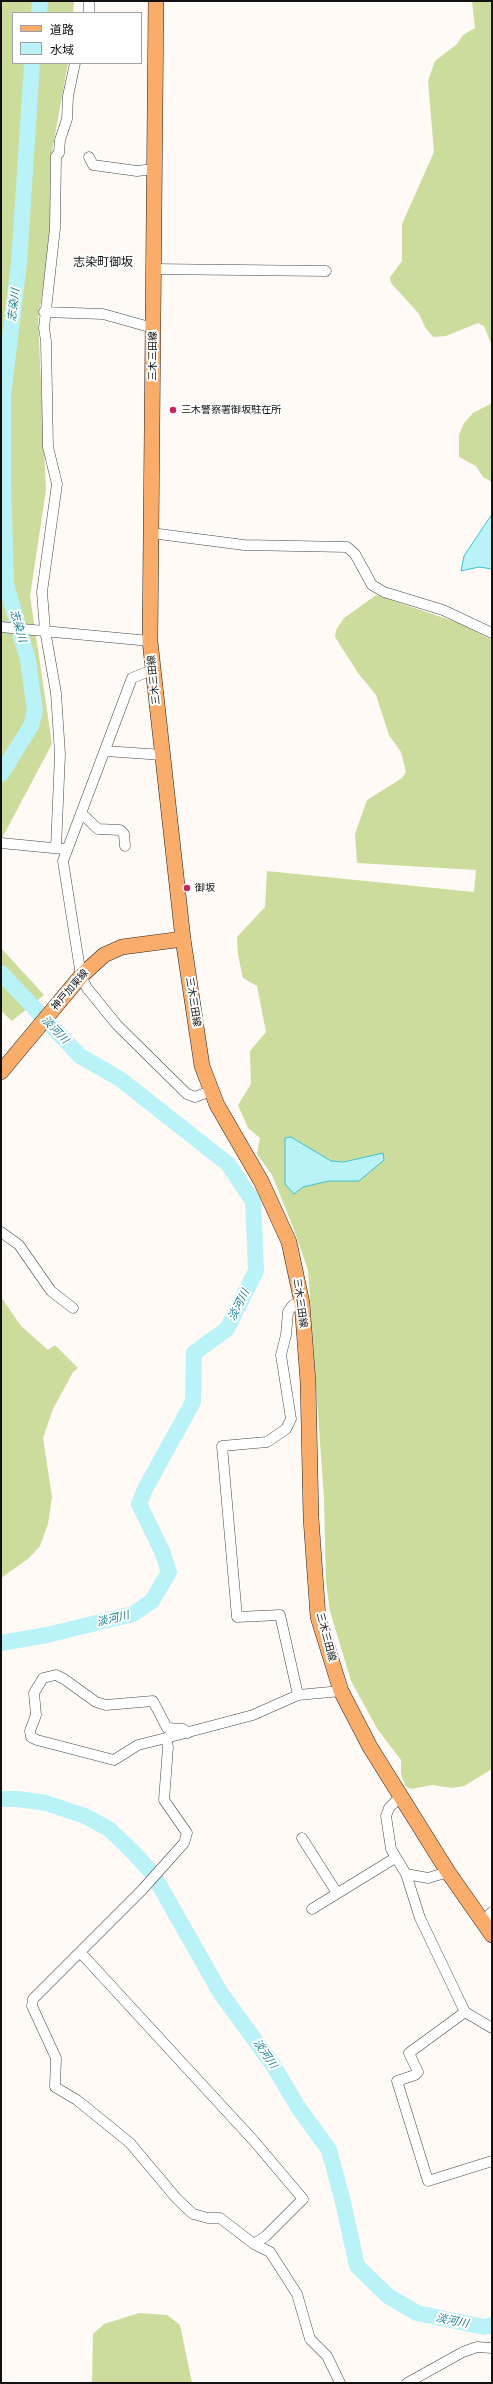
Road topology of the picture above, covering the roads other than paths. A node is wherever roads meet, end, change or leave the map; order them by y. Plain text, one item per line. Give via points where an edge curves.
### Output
1 (90, 1) edge
2 (156, 1) edge
3 (89, 12) edge
4 (75, 64) edge
5 (89, 157) dead end
6 (154, 169) junction
7 (153, 269) junction
8 (326, 271) dead end
9 (44, 312) junction
10 (153, 328) junction
11 (151, 533) junction
12 (1, 627) edge
13 (45, 630) junction
14 (492, 633) edge
15 (150, 641) junction
16 (152, 670) junction
17 (105, 751) junction
18 (162, 754) junction
19 (80, 813) junction
20 (2, 843) edge
21 (125, 846) dead end
22 (61, 849) junction
23 (183, 939) junction
24 (80, 976) junction
25 (1, 1072) edge
26 (211, 1091) junction
27 (1, 1232) edge
28 (302, 1303) junction
29 (73, 1308) dead end
30 (341, 1691) junction
31 (298, 1695) junction
32 (188, 1734) junction
33 (166, 1738) junction
34 (401, 1796) junction
35 (302, 1838) dead end
36 (395, 1858) junction
37 (448, 1872) junction
38 (406, 1874) junction
39 (337, 1893) junction
40 (312, 1909) dead end
41 (487, 1917) edge
42 (492, 1935) edge
43 (80, 1952) junction
44 (465, 2012) junction
45 (492, 2028) edge
46 (492, 2161) edge
47 (254, 2244) junction
48 (492, 2348) edge
49 (340, 2383) edge
50 (407, 2383) edge

1 - 3 street
2 - 6 main road, 三木三田線
4 - 9 street via 68,96 67,119 60,140 59,153 56,156 56,228
5 - 6 street via 93,165 137,171
6 - 7 main road, 三木三田線
7 - 8 street
7 - 10 main road, 三木三田線
9 - 10 street via 103,314
9 - 13 street via 48,447 57,484 42,592
10 - 11 main road, 三木三田線
11 - 14 street via 244,545 347,547 355,554 372,585 384,592 444,610
11 - 15 main road, 三木三田線
12 - 13 street
13 - 15 street
13 - 22 street via 56,693 60,754
15 - 16 main road, 三木三田線
16 - 17 street via 132,678
16 - 18 main road, 三木三田線
17 - 18 street
17 - 19 street
18 - 23 main road, 三木三田線
19 - 21 street via 98,829 120,830 124,834
19 - 22 street
20 - 22 street
22 - 24 street
23 - 24 main road, 神戸加東線 via 122,947 104,955
23 - 26 main road, 三木三田線 via 202,1066
24 - 25 main road, 神戸加東線
24 - 26 street via 117,1025 187,1094 195,1097
26 - 28 main road, 三木三田線 via 261,1181 289,1242
27 - 29 street via 19,1245 51,1291
28 - 30 main road, 三木三田線 via 318,1617
28 - 31 street via 293,1305 288,1312 281,1355 290,1419 286,1429 267,1442 222,1446 237,1617 280,1615
30 - 31 street
30 - 34 main road, 三木三田線 via 370,1747
31 - 32 street via 253,1714
32 - 33 street
32 - 33 street via 182,1730 167,1728 153,1701 106,1705 96,1702 56,1675 43,1678 34,1693 36,1715 30,1731 31,1737 38,1740 114,1760 138,1746
33 - 43 street via 168,1747 164,1800 187,1833 184,1843 142,1890
34 - 36 street via 389,1808 386,1816 391,1849
34 - 37 main road, 三木三田線
35 - 39 street
36 - 38 street
36 - 39 street
37 - 38 street via 428,1878
37 - 41 main road, 三木三田線
38 - 44 street via 420,1918
39 - 40 street
41 - 42 main road, 三木三田線
43 - 47 street via 254,2141 303,2199 266,2236
43 - 47 street via 33,1999 35,2014 56,2058 55,2087 77,2100 130,2143 176,2199 193,2214 220,2218
44 - 45 street
44 - 46 street via 409,2053 418,2072 397,2081 428,2181
47 - 49 street via 270,2252 297,2294 310,2339 327,2356
48 - 50 street via 477,2347 463,2352

